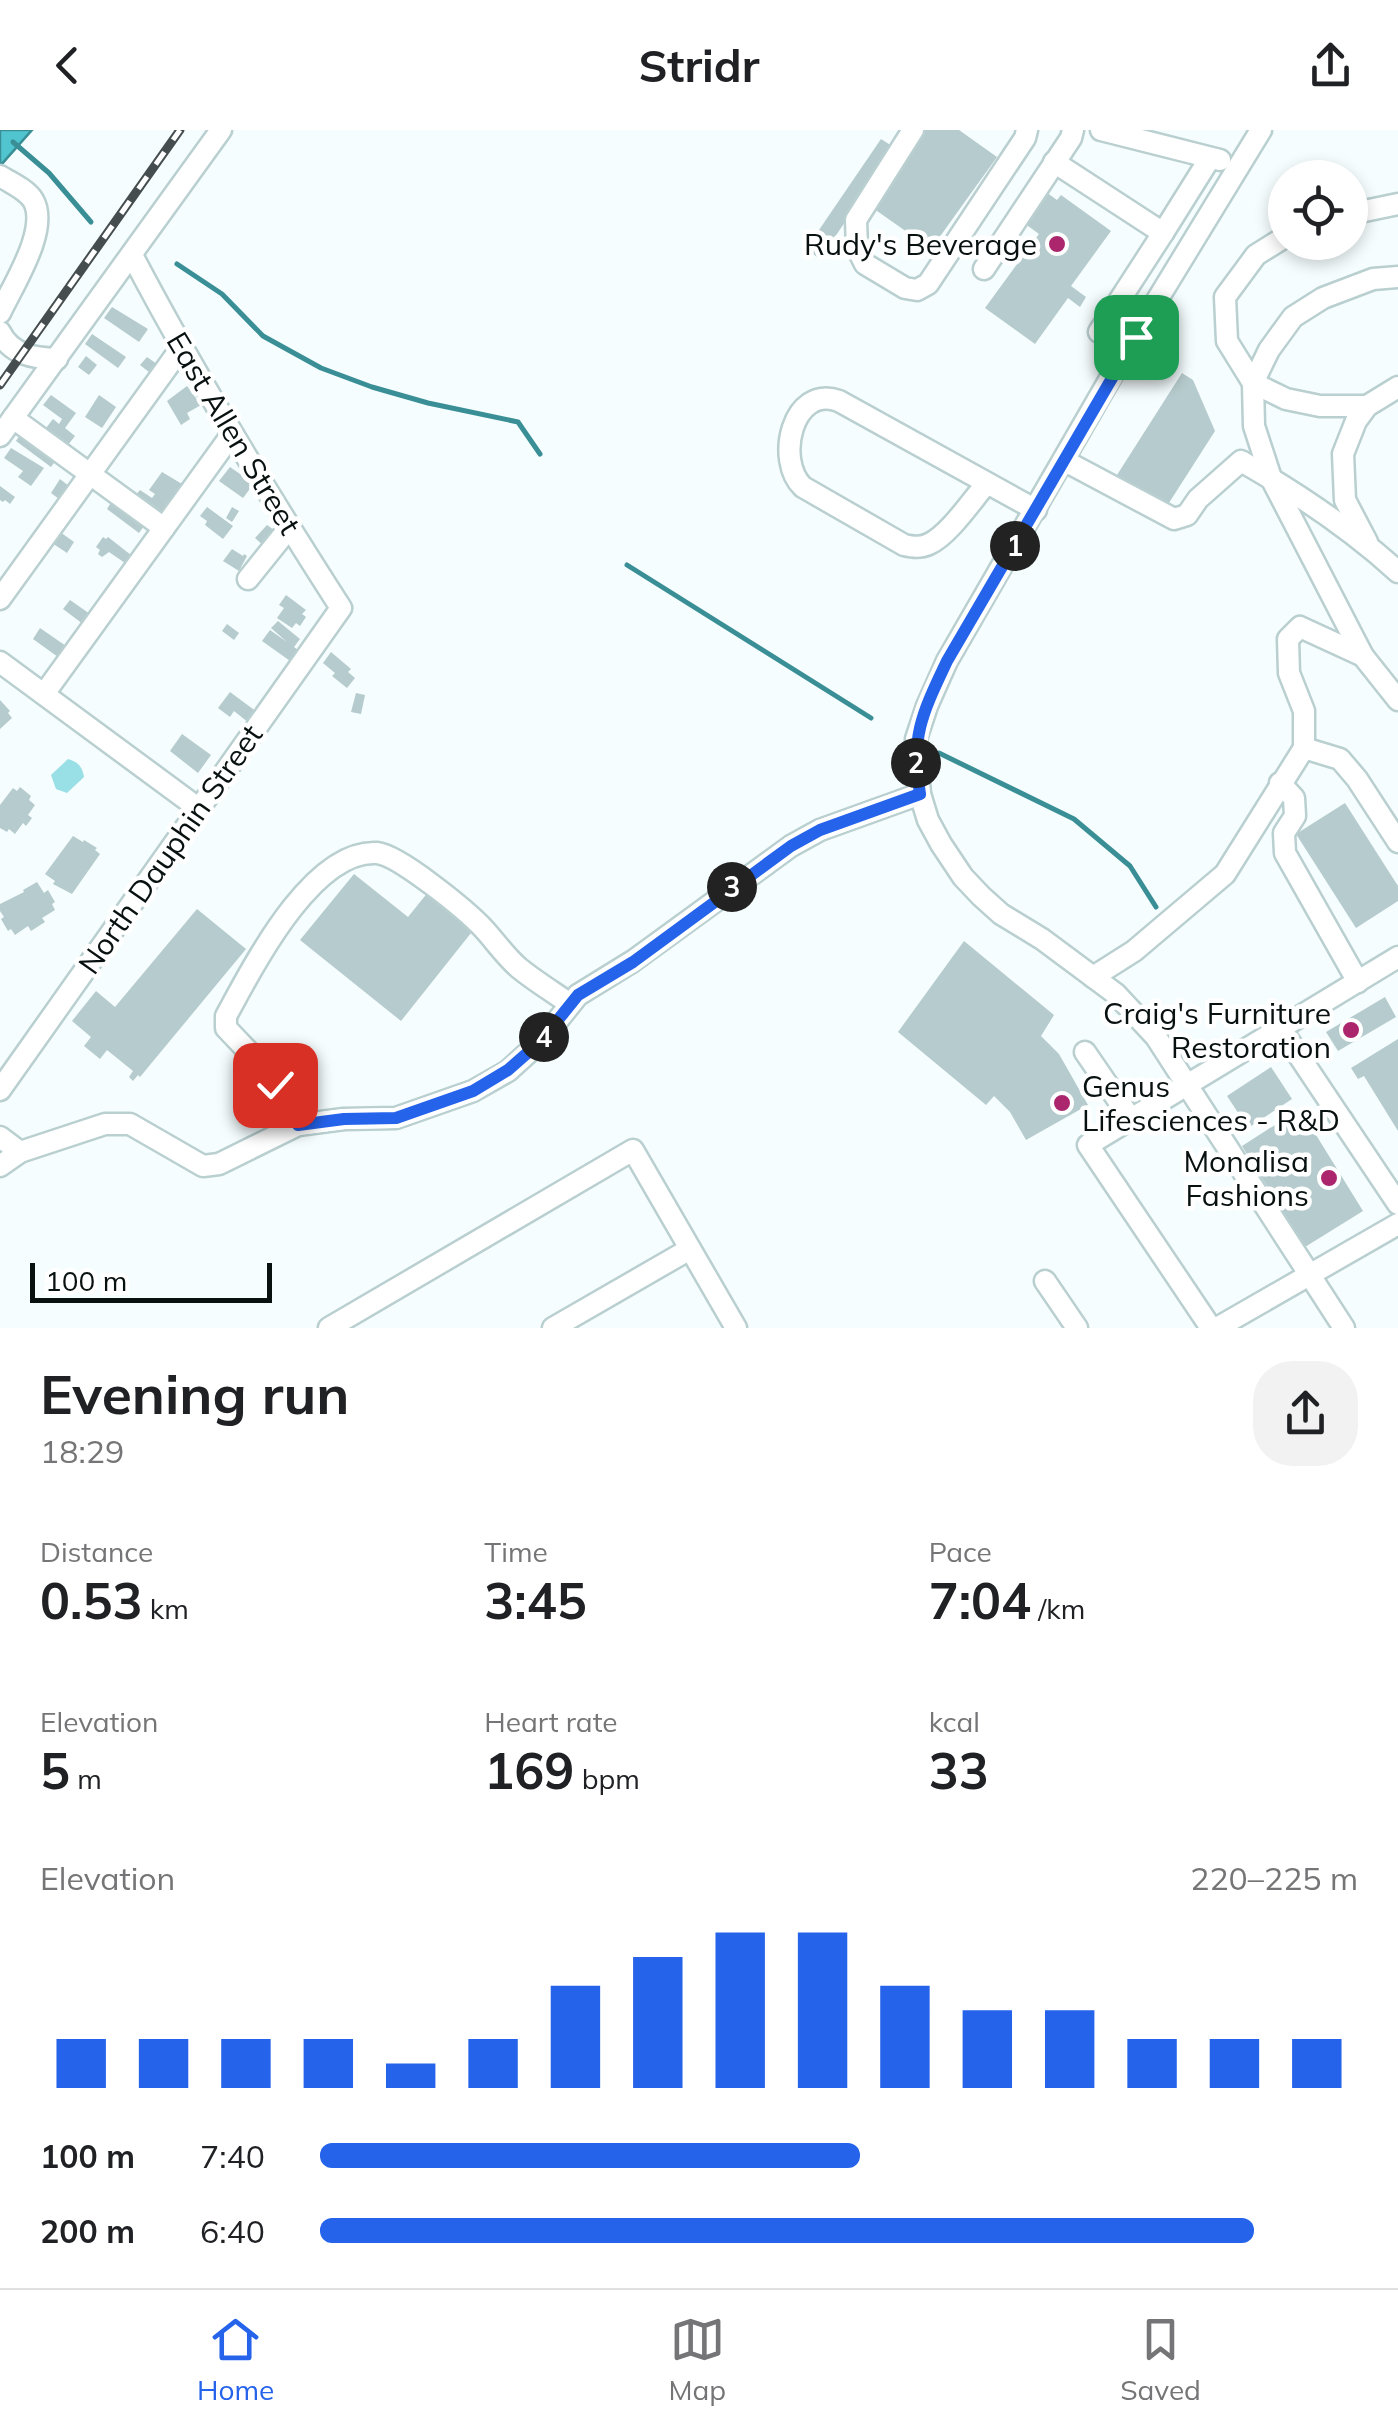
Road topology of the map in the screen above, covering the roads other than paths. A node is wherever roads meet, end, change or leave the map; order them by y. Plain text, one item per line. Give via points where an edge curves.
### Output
1 (221, 130) edge
2 (913, 130) edge
3 (1027, 130) edge
4 (1073, 130) edge
5 (1101, 130) edge
6 (1262, 130) edge
7 (1210, 158) junction
8 (1054, 162) junction
9 (1240, 165) junction
10 (0, 176) edge
11 (1398, 204) edge
12 (1368, 210) edge
13 (1162, 233) junction
14 (1268, 247) edge
15 (132, 255) junction
16 (984, 269) dead end
17 (1398, 276) edge
18 (0, 313) edge
19 (0, 332) edge
20 (1099, 332) dead end
21 (181, 348) junction
22 (57, 360) junction
23 (1253, 383) junction
24 (1398, 386) edge
25 (1368, 406) junction
26 (6, 427) edge
27 (232, 434) junction
28 (1065, 461) junction
29 (90, 474) junction
30 (1271, 478) junction
31 (987, 483) junction
32 (1036, 510) junction
33 (164, 528) junction
34 (289, 528) junction
35 (1368, 544) junction
36 (1398, 572) edge
37 (248, 579) dead end
38 (0, 600) edge
39 (341, 608) joint
40 (1362, 656) junction
41 (0, 662) edge
42 (44, 694) junction
43 (1398, 700) edge
44 (1304, 748) junction
45 (1280, 783) junction
46 (920, 794) junction
47 (198, 808) junction
48 (1398, 842) edge
49 (1398, 957) edge
50 (1093, 976) junction
51 (1358, 982) junction
52 (570, 1004) junction
53 (1282, 1030) junction
54 (1085, 1052) dead end
55 (1186, 1087) junction
56 (0, 1090) edge
57 (1131, 1120) junction
58 (298, 1125) junction
59 (0, 1137) edge
60 (20, 1152) junction
61 (0, 1166) edge
62 (1398, 1204) edge
63 (1398, 1224) edge
64 (690, 1248) junction
65 (1310, 1275) junction
66 (1046, 1281) dead end
67 (329, 1328) edge
68 (553, 1328) edge
69 (736, 1328) edge
70 (1077, 1328) edge
71 (1214, 1328) edge
72 (1344, 1328) edge

1 - 15 street
2 - 3 street via 856,220 865,264 917,290 928,284
4 - 8 street
5 - 7 street
6 - 9 street
7 - 9 street
7 - 13 street
8 - 13 street
8 - 16 street
9 - 28 street
10 - 18 street via 26,192 39,216
11 - 12 street
13 - 20 street
14 - 23 street via 1225,296 1226,341
15 - 21 street, East Allen Street
15 - 22 street
17 - 23 street via 1374,278 1293,317
19 - 22 street via 14,350
21 - 27 street, East Allen Street
21 - 29 street
22 - 26 street
23 - 25 street via 1320,406
23 - 30 street via 1254,426
24 - 25 street
25 - 35 street via 1343,454 1345,500
26 - 29 street
27 - 33 street
27 - 34 street, East Allen Street
28 - 30 street via 1174,519 1187,515 1242,462
28 - 32 street
29 - 33 street
29 - 38 street
30 - 35 street
30 - 40 street
31 - 31 street via 839,400 817,400 794,424 789,457 797,481 904,545 940,536
31 - 32 street
32 - 46 street via 931,696 916,739
33 - 42 street
34 - 37 street
34 - 39 street, East Allen Street
35 - 36 street
39 - 47 street, North Dauphin Street
40 - 43 street
40 - 44 street via 1300,627 1288,639 1288,672 1304,710
41 - 42 street
42 - 47 street
44 - 45 street
44 - 48 street via 1340,759
45 - 50 street via 1225,874 1134,951
45 - 51 street via 1294,798 1284,854
46 - 50 street via 962,877 1001,914
46 - 52 street via 791,846
47 - 56 street, North Dauphin Street
49 - 51 street
50 - 55 street via 1156,1037
51 - 53 street
52 - 58 street via 530,1051 473,1091 396,1118
52 - 58 street via 517,967 480,924 422,877 381,853 348,860 305,890 226,1016 226,1028 265,1069
53 - 55 street
53 - 62 street
54 - 57 street
55 - 57 street
55 - 65 street
57 - 71 street via 1088,1145
58 - 60 street via 203,1166 130,1124 105,1124
59 - 60 street
60 - 61 street
63 - 65 street
64 - 67 street via 633,1150
64 - 68 street
64 - 69 street
65 - 71 street
65 - 72 street
66 - 70 street

